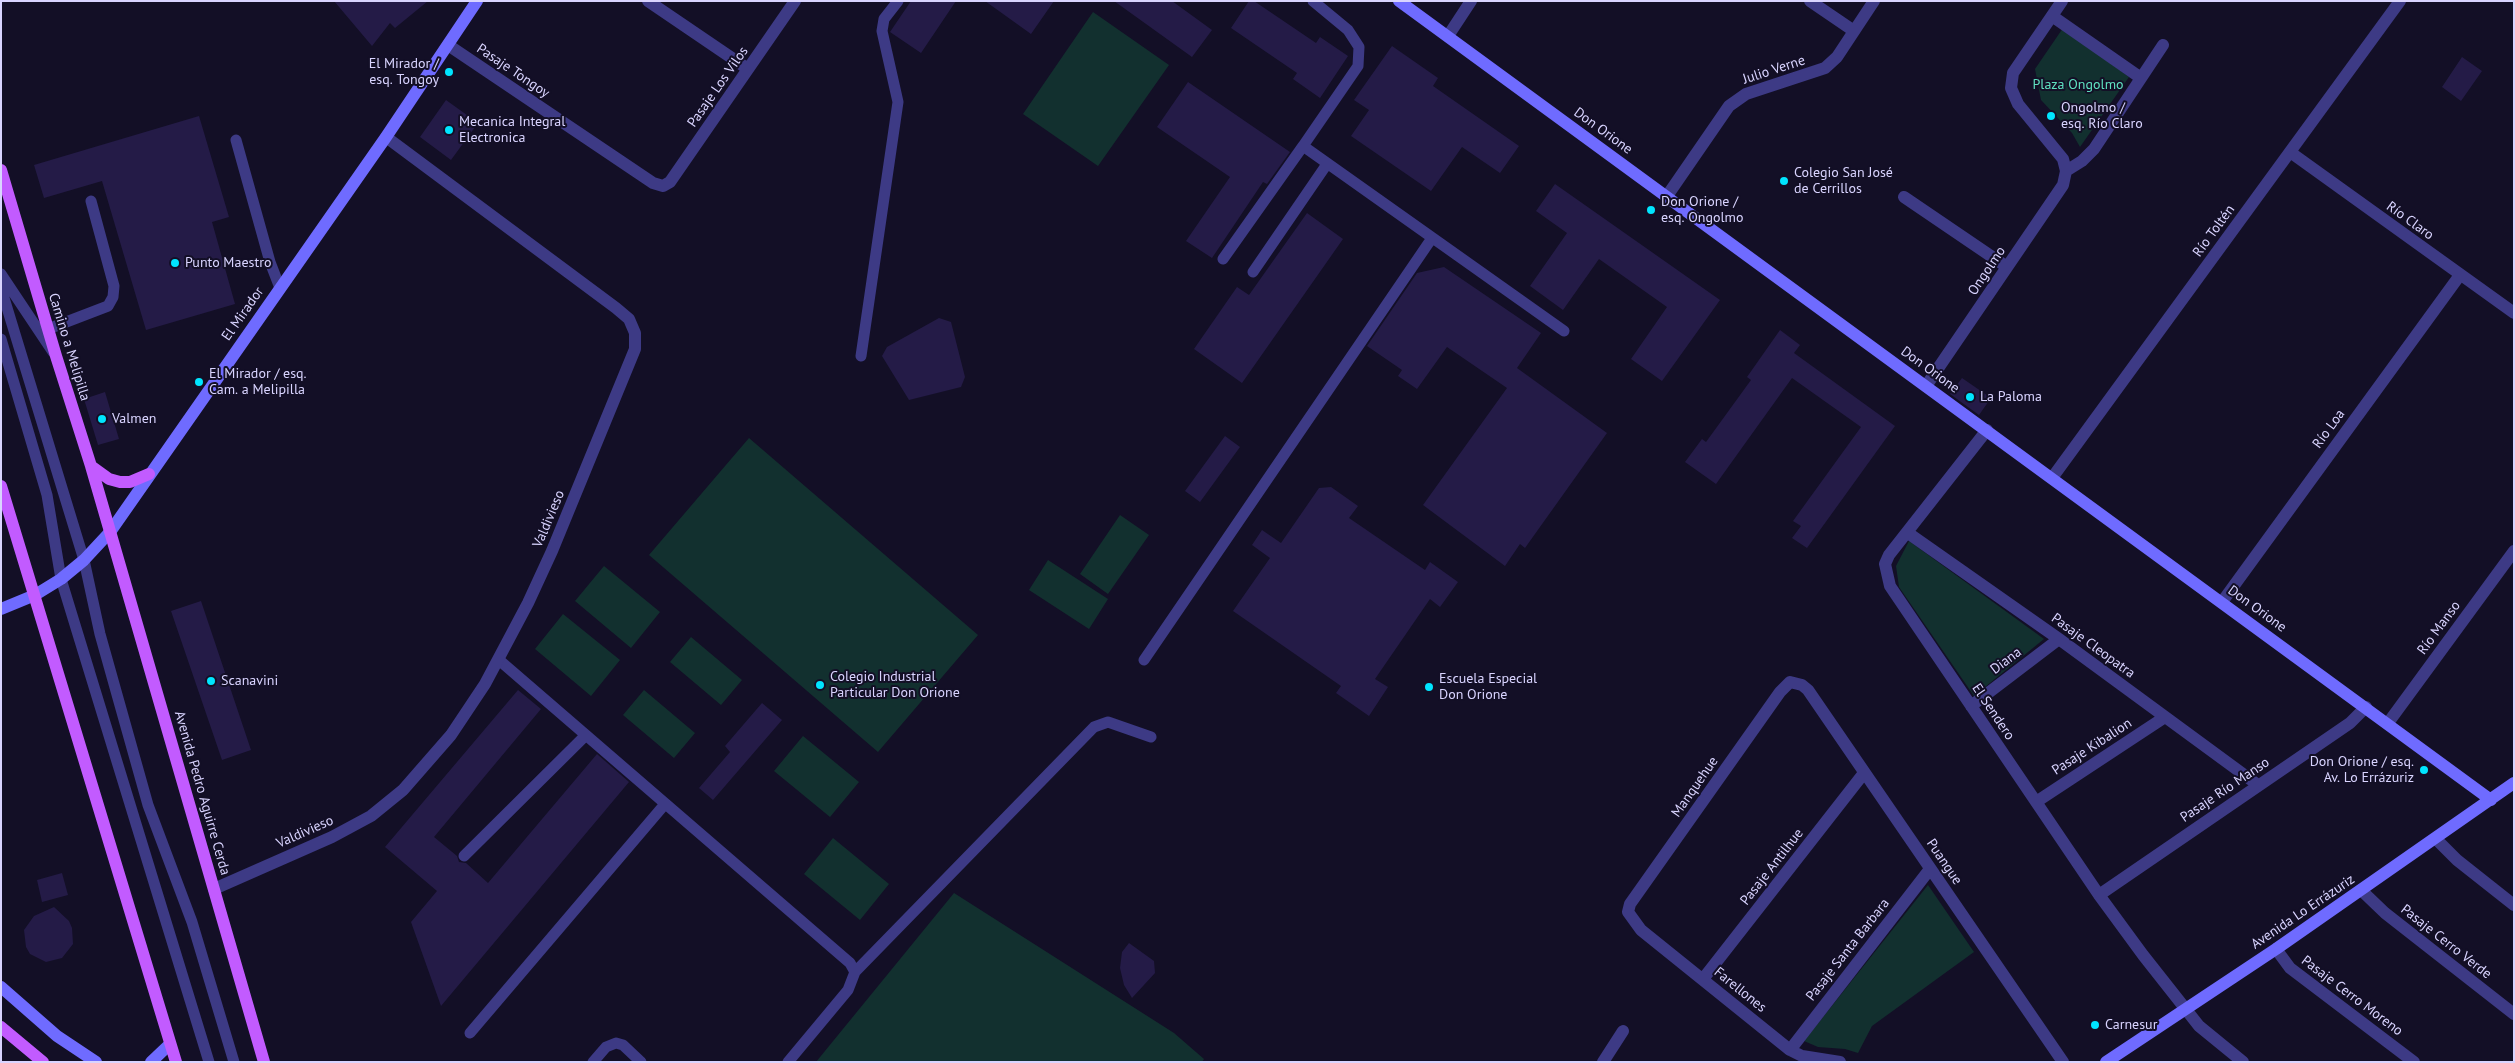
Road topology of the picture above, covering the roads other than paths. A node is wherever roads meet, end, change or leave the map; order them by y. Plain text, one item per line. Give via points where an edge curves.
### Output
1 (648, 1) edge
2 (795, 1) edge
3 (898, 1) edge
4 (1313, 1) edge
5 (1398, 1) edge
6 (1471, 1) edge
7 (1810, 1) edge
8 (1874, 1) edge
9 (2062, 1) edge
10 (2400, 1) edge
11 (472, 3) edge
12 (2052, 16) junction
13 (1854, 31) junction
14 (1448, 36) junction
15 (2163, 44) dead end
16 (448, 45) junction
17 (748, 69) junction
18 (2141, 78) junction
19 (386, 137) junction
20 (236, 140) dead end
21 (1302, 146) junction
22 (2290, 152) junction
23 (1326, 164) junction
24 (1, 170) edge
25 (2066, 170) junction
26 (663, 186) joint
27 (1667, 196) junction
28 (1904, 197) dead end
29 (91, 201) dead end
30 (1432, 238) junction
31 (1223, 258) dead end
32 (2008, 267) junction
33 (1254, 272) dead end
34 (1, 274) edge
35 (2460, 274) junction
36 (1, 288) edge
37 (280, 288) junction
38 (2514, 313) edge
39 (48, 329) junction
40 (1564, 331) dead end
41 (1, 339) edge
42 (56, 356) junction
43 (862, 356) dead end
44 (1926, 386) junction
45 (1987, 430) junction
46 (91, 466) junction
47 (149, 474) junction
48 (2052, 478) junction
49 (1, 486) edge
50 (110, 532) junction
51 (1908, 533) junction
52 (2514, 551) edge
53 (84, 560) junction
54 (61, 579) junction
55 (35, 595) junction
56 (2222, 602) junction
57 (1, 609) edge
58 (2059, 639) junction
59 (499, 660) junction
60 (1144, 660) dead end
61 (1798, 683) joint
62 (1970, 706) junction
63 (2366, 707) junction
64 (2165, 717) junction
65 (2388, 723) junction
66 (586, 734) junction
67 (1151, 737) dead end
68 (1864, 773) junction
69 (2514, 783) edge
70 (2258, 785) junction
71 (2491, 800) junction
72 (2036, 802) junction
73 (666, 804) junction
74 (2436, 839) junction
75 (464, 856) dead end
76 (1930, 869) junction
77 (214, 889) junction
78 (2361, 890) junction
79 (2099, 895) junction
80 (2514, 905) edge
81 (1631, 919) joint
82 (2276, 949) junction
83 (855, 972) junction
84 (1703, 979) junction
85 (1, 987) edge
86 (2184, 1009) junction
87 (2514, 1014) edge
88 (1, 1027) edge
89 (1622, 1032) dead end
90 (470, 1034) dead end
91 (170, 1044) junction
92 (1790, 1050) junction
93 (43, 1062) edge
94 (96, 1062) edge
95 (152, 1062) edge
96 (176, 1062) edge
97 (209, 1062) edge
98 (234, 1062) edge
99 (264, 1062) edge
100 (593, 1062) edge
101 (641, 1062) edge
102 (788, 1062) edge
103 (1603, 1062) edge
104 (1840, 1062) edge
105 (2063, 1062) edge
106 (2106, 1062) edge
107 (2243, 1062) edge
108 (2414, 1062) edge

1 - 17 street
2 - 17 street, Pasaje Los Vilos
3 - 43 lane via 884,19 882,31 898,102
4 - 21 lane via 1348,30 1359,47 1358,66
5 - 14 main road, Don Orione
6 - 14 street
7 - 13 street
8 - 13 street, Julio Verne
9 - 12 street
10 - 22 street, Río Toltén
11 - 16 main road, El Mirador
12 - 18 street
12 - 25 street via 2013,73 2011,88 2018,104 2060,153
13 - 27 street, Julio Verne via 1826,68 1738,98 1729,106
14 - 27 main road, Don Orione
15 - 18 street
16 - 19 main road, El Mirador
16 - 26 street, Pasaje Tongoy via 653,184
17 - 26 street, Pasaje Los Vilos via 670,182
18 - 25 street via 2089,156
19 - 37 main road, El Mirador
19 - 59 street, Valdivieso via 616,308 629,319 636,333 629,366 576,493
20 - 37 lane
21 - 23 lane
21 - 31 lane
22 - 35 street, Río Claro
22 - 48 street, Río Toltén
23 - 30 lane
23 - 33 lane
24 - 39 main road, Camino a Melipilla
25 - 32 street, Ongolmo via 2063,185
27 - 44 main road, Don Orione
28 - 32 street
29 - 39 lane via 114,286 113,297 108,306
30 - 40 lane
30 - 60 lane
32 - 44 street, Ongolmo
34 - 42 lane
35 - 38 street, Río Claro
35 - 56 street, Río Loa
36 - 53 lane
37 - 47 main road, El Mirador
39 - 42 main road, Camino a Melipilla
41 - 54 lane via 47,495
42 - 46 main road, Camino a Melipilla
44 - 45 main road, Don Orione
45 - 48 main road, Don Orione
45 - 51 street, El Sendero
46 - 47 main road via 120,482
46 - 50 main road, Camino a Melipilla
47 - 50 main road, El Mirador
48 - 56 main road, Don Orione
49 - 55 main road
50 - 53 main road, El Mirador
50 - 77 main road, Avenida Pedro Aguirre Cerda
51 - 58 street, Pasaje Cleopatra
51 - 62 street, El Sendero via 1885,564 1890,586
52 - 65 street, Río Manso
53 - 54 main road, El Mirador
53 - 98 lane via 100,634 148,805 192,922
54 - 55 main road, El Mirador
54 - 97 lane
55 - 57 main road, El Mirador
55 - 91 main road
56 - 63 main road, Don Orione
58 - 62 street, Diana
58 - 64 street, Pasaje Cleopatra
59 - 66 lane
59 - 77 street, Valdivieso via 451,735 417,776 388,803 352,828
61 - 68 street, Puangue via 1808,690
61 - 81 street, Manquehue via 1790,682 1780,692 1630,904 1628,912
62 - 72 street, El Sendero
63 - 65 main road, Don Orione
63 - 70 street, Pasaje Río Manso via 2350,723
64 - 70 street, Pasaje Cleopatra
64 - 72 street, Pasaje Kibalion
65 - 71 main road, Don Orione
66 - 73 lane
66 - 75 lane
67 - 83 lane via 1108,722 1094,727
68 - 76 street, Puangue
68 - 84 street, Pasaje Antilhue
69 - 71 main road, Avenida Lo Errázuriz
70 - 79 street, Pasaje Río Manso
71 - 74 main road, Avenida Lo Errázuriz
72 - 79 street, El Sendero
73 - 83 lane via 850,963
73 - 90 lane
74 - 78 main road, Avenida Lo Errázuriz
74 - 80 street
76 - 92 street, Pasaje Santa Barbara
76 - 105 street, Puangue
77 - 99 main road, Avenida Pedro Aguirre Cerda
78 - 82 main road, Avenida Lo Errázuriz
78 - 87 street, Pasaje Cerro Verde via 2385,913
79 - 86 street, El Sendero
81 - 84 street, Farellones
82 - 86 main road, Avenida Lo Errázuriz
82 - 108 street, Pasaje Cerro Moreno via 2290,968
83 - 102 lane via 848,990
84 - 92 street, Farellones
85 - 94 main road via 51,1031
86 - 106 main road, Avenida Lo Errázuriz
86 - 107 street, El Sendero via 2208,1035
88 - 93 main road
89 - 103 street
91 - 95 main road
91 - 96 main road
92 - 104 street, Farellones via 1802,1056
100 - 101 lane via 606,1048 616,1043 623,1045

